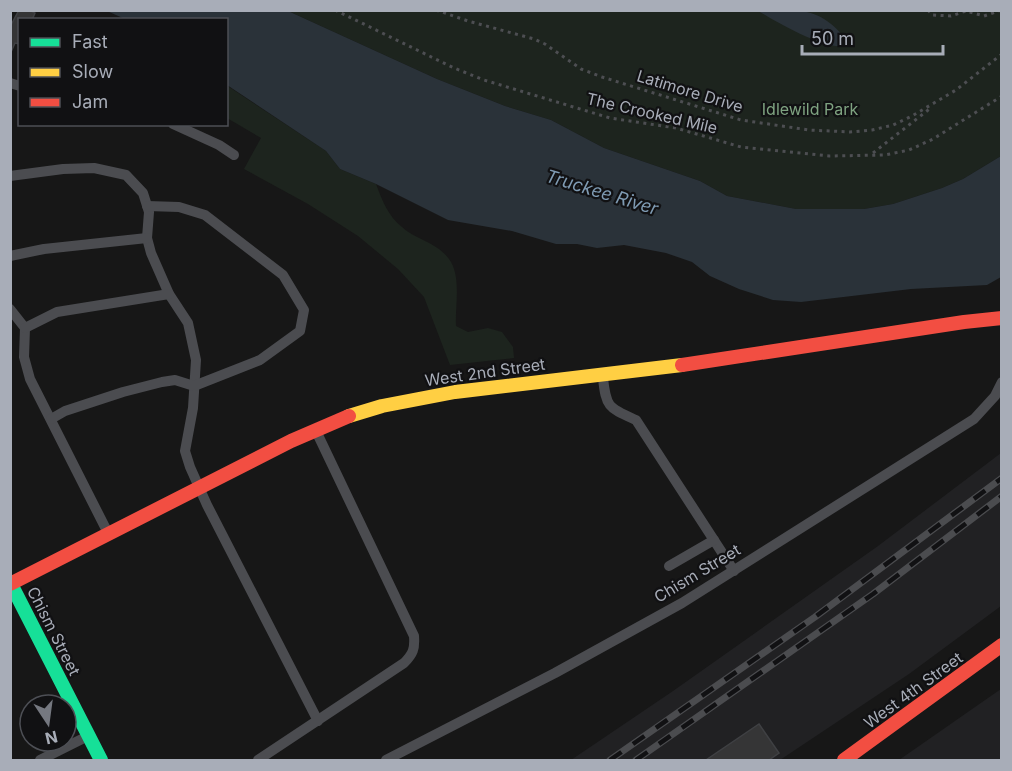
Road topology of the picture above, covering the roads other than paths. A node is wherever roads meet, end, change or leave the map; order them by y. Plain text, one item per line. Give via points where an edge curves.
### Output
1 (177, 126) edge
2 (234, 155) dead end
3 (10, 176) edge
4 (147, 206) junction
5 (147, 238) junction
6 (10, 256) edge
7 (169, 294) junction
8 (10, 309) edge
9 (1002, 318) edge
10 (26, 328) junction
11 (602, 374) junction
12 (1002, 382) edge
13 (194, 386) junction
14 (51, 419) junction
15 (315, 429) junction
16 (200, 489) junction
17 (109, 534) junction
18 (714, 540) junction
19 (669, 566) dead end
20 (735, 571) junction
21 (11, 583) edge
22 (1002, 645) edge
23 (318, 721) junction
24 (89, 736) junction
25 (860, 756) edge
26 (40, 760) edge
27 (102, 760) edge
28 (258, 760) edge
29 (386, 760) edge
30 (844, 760) edge

1 - 2 lane
3 - 4 lane via 94,168 126,175 143,192
4 - 5 lane
4 - 13 lane via 179,207 205,215 283,275 304,310 300,331 260,360
5 - 6 lane
5 - 7 lane
7 - 10 lane via 57,312
7 - 13 lane via 188,323 196,360
8 - 10 lane
9 - 11 street, West 2nd Street
10 - 14 lane via 24,357 30,379
11 - 15 street, West 2nd Street via 420,398 382,406
11 - 18 lane via 606,400 612,409 636,420
12 - 20 lane, Chism Street via 991,402 974,419
13 - 14 lane via 175,380 162,382 65,411
13 - 16 lane via 185,450
14 - 17 lane
15 - 16 street, West 2nd Street
15 - 23 lane via 414,636 415,646 404,663
16 - 17 street, West 2nd Street
16 - 23 lane
17 - 21 street, West 2nd Street
18 - 19 lane
18 - 20 lane
20 - 29 lane, Chism Street via 625,635
21 - 24 street, Chism Street
22 - 25 street, West 4th Street
23 - 28 lane
24 - 26 lane
24 - 27 street, Chism Street
25 - 30 street, West 4th Street

